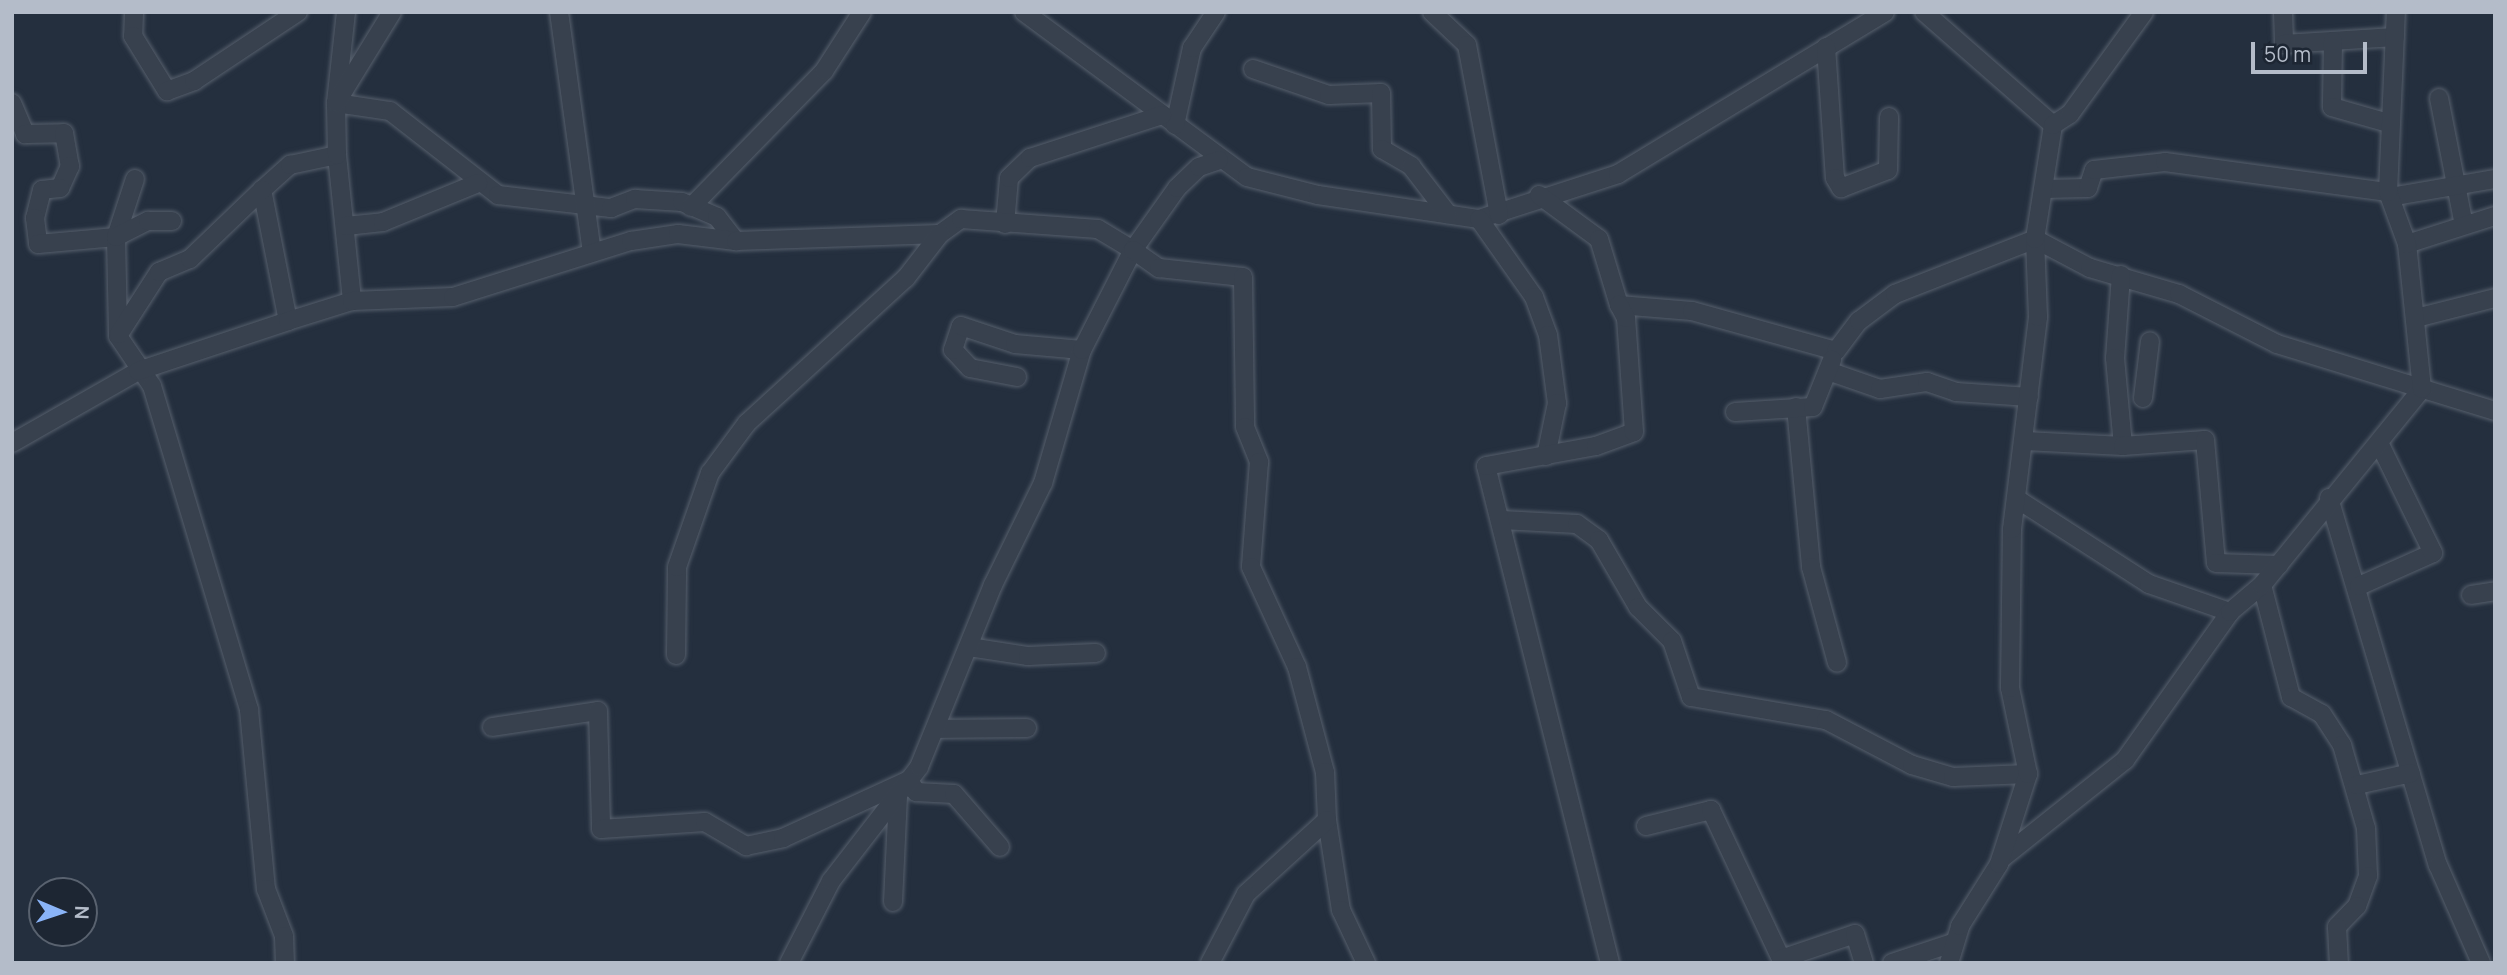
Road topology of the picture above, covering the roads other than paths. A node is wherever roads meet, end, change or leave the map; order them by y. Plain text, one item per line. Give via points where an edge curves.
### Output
1 (134, 12) edge
2 (298, 12) edge
3 (346, 12) edge
4 (393, 12) edge
5 (559, 12) edge
6 (862, 12) edge
7 (1024, 12) edge
8 (1216, 12) edge
9 (1432, 12) edge
10 (1885, 12) edge
11 (1924, 12) edge
12 (2144, 12) edge
13 (2283, 12) edge
14 (2396, 12) edge
15 (274, 18) edge
16 (2395, 37) junction
17 (2333, 41) junction
18 (1826, 47) junction
19 (1252, 69) dead end
20 (2439, 98) dead end
21 (12, 103) edge
22 (336, 103) junction
23 (1888, 117) dead end
24 (1168, 120) junction
25 (2388, 123) junction
26 (2053, 125) junction
27 (337, 155) junction
28 (1219, 160) junction
29 (135, 179) dead end
30 (2495, 179) edge
31 (478, 183) junction
32 (2456, 186) junction
33 (2045, 189) junction
34 (262, 190) junction
35 (1539, 195) junction
36 (2389, 195) junction
37 (587, 207) junction
38 (691, 207) junction
39 (1448, 214) junction
40 (1499, 215) junction
41 (2495, 216) edge
42 (1479, 219) junction
43 (172, 221) dead end
44 (1005, 223) junction
45 (2464, 225) junction
46 (346, 226) junction
47 (940, 233) junction
48 (116, 237) junction
49 (2035, 239) junction
50 (736, 241) junction
51 (2407, 244) junction
52 (1133, 250) junction
53 (592, 252) junction
54 (2121, 275) junction
55 (2495, 298) edge
56 (352, 301) junction
57 (1619, 304) junction
58 (2416, 318) junction
59 (288, 321) junction
60 (118, 336) junction
61 (2150, 341) dead end
62 (1082, 349) junction
63 (1836, 351) junction
64 (2115, 358) junction
65 (2147, 362) junction
66 (138, 371) junction
67 (1828, 371) junction
68 (1017, 377) dead end
69 (2423, 389) junction
70 (2029, 397) junction
71 (2143, 398) dead end
72 (1796, 407) junction
73 (2495, 411) edge
74 (1735, 412) dead end
75 (2025, 440) junction
76 (12, 443) edge
77 (2123, 446) junction
78 (2381, 447) junction
79 (1546, 456) junction
80 (2329, 498) junction
81 (2017, 499) junction
82 (1502, 520) junction
83 (2279, 565) junction
84 (2262, 585) junction
85 (2359, 586) junction
86 (2495, 591) edge
87 (2471, 595) dead end
88 (2230, 612) junction
89 (968, 647) junction
90 (1096, 653) dead end
91 (676, 654) dead end
92 (1837, 663) dead end
93 (492, 727) dead end
94 (1027, 728) dead end
95 (936, 729) junction
96 (2411, 773) junction
97 (2028, 774) junction
98 (909, 780) junction
99 (2357, 785) junction
100 (898, 795) junction
101 (1326, 820) junction
102 (1646, 826) dead end
103 (1000, 847) dead end
104 (2001, 859) junction
105 (892, 902) dead end
106 (1955, 942) junction
107 (1782, 961) edge
108 (285, 963) edge
109 (789, 963) edge
110 (1210, 963) edge
111 (1366, 963) edge
112 (1610, 963) edge
113 (1864, 963) edge
114 (1892, 963) edge
115 (1949, 963) edge
116 (2339, 963) edge
117 (2481, 963) edge

1 - 15 street via 133,36 167,91 194,81
2 - 15 street
3 - 22 street
4 - 22 street
5 - 37 street
6 - 38 street via 824,71
7 - 24 street
8 - 24 street via 1192,48
9 - 40 street via 1468,45
10 - 18 street
11 - 26 street
12 - 26 street via 2070,114
13 - 17 street via 2284,44
14 - 16 street
16 - 17 street
16 - 25 street
17 - 25 street via 2332,107
18 - 23 street via 1835,178 1841,188 1888,170
18 - 35 street via 1618,174
19 - 39 street via 1329,95 1381,93 1382,149 1411,166
20 - 32 street
21 - 48 street via 25,134 64,133 70,166 60,188 43,190 34,218 38,244
22 - 27 street
22 - 31 street via 390,111
24 - 28 street
24 - 44 street via 1030,158 1009,178
25 - 36 street
26 - 33 street
27 - 34 street via 290,165
27 - 46 street
28 - 39 street via 1247,177 1318,195
28 - 52 street via 1199,167 1177,188
29 - 48 street
30 - 32 street
31 - 37 street via 526,202
31 - 46 street via 383,222
32 - 36 street
32 - 45 street
33 - 36 street via 2088,188 2094,170 2165,162
33 - 49 street
34 - 59 street
34 - 60 street via 190,259 159,272
35 - 40 street
35 - 57 street via 1600,239
36 - 51 street
37 - 38 street via 611,208 635,199
37 - 53 street
38 - 50 street via 717,217
39 - 42 street
40 - 42 street
41 - 45 street
42 - 79 street via 1534,297 1548,335 1556,403
43 - 48 street via 148,221
44 - 47 street via 961,219
44 - 52 street via 1098,229
45 - 51 street
46 - 56 street
47 - 50 street
47 - 91 street via 915,269 747,423 710,473 677,567
48 - 60 street
49 - 54 street via 2090,268
49 - 63 street via 1895,294 1859,321
49 - 70 street via 2039,291
50 - 53 street via 677,234
51 - 58 street
52 - 62 street
52 - 101 street via 1158,268 1244,277 1245,427 1259,462 1251,567 1297,667 1325,772
53 - 56 street via 453,297
54 - 64 street
54 - 69 street via 2179,294 2277,344
55 - 58 street
56 - 59 street
57 - 63 street via 1692,311
57 - 79 street via 1628,331 1634,432
58 - 69 street
59 - 66 street
60 - 66 street
61 - 65 street
62 - 68 street via 1015,344 961,326 953,350 970,368
62 - 89 street via 1043,483
63 - 67 street
64 - 65 street
64 - 77 street
65 - 71 street
66 - 76 street
66 - 108 street via 152,386 189,497 248,710 266,890 284,936
67 - 70 street via 1880,389 1927,382 1956,392
67 - 72 street via 1813,407
69 - 73 street
69 - 78 street
70 - 75 street
72 - 74 street
72 - 92 street via 1811,567
75 - 77 street
75 - 81 street
77 - 83 street via 2205,440 2216,562
78 - 80 street
78 - 85 street via 2433,553
79 - 82 street via 1486,467
80 - 83 street
80 - 85 street
81 - 88 street via 2149,584
81 - 97 street via 2010,688
82 - 97 street via 1577,524 1599,540 1638,607 1672,641 1691,697 1826,720 1912,765 1953,777
82 - 112 street
83 - 84 street
84 - 88 street
84 - 99 street via 2291,697 2322,714
85 - 96 street
86 - 87 street
88 - 104 street via 2125,760
89 - 90 street via 1028,656
89 - 95 street
93 - 98 street via 598,711 601,829 705,822 746,846 783,838
94 - 95 street
95 - 98 street
96 - 99 street
96 - 117 street via 2438,865
97 - 104 street
98 - 100 street
98 - 103 street via 916,792 954,794
99 - 116 street via 2368,876 2357,906 2337,927
100 - 105 street
100 - 109 street via 831,881
101 - 110 street via 1246,894
101 - 111 street via 1340,911
102 - 107 street via 1711,810
104 - 106 street
106 - 114 street
106 - 115 street
107 - 113 street via 1855,934

